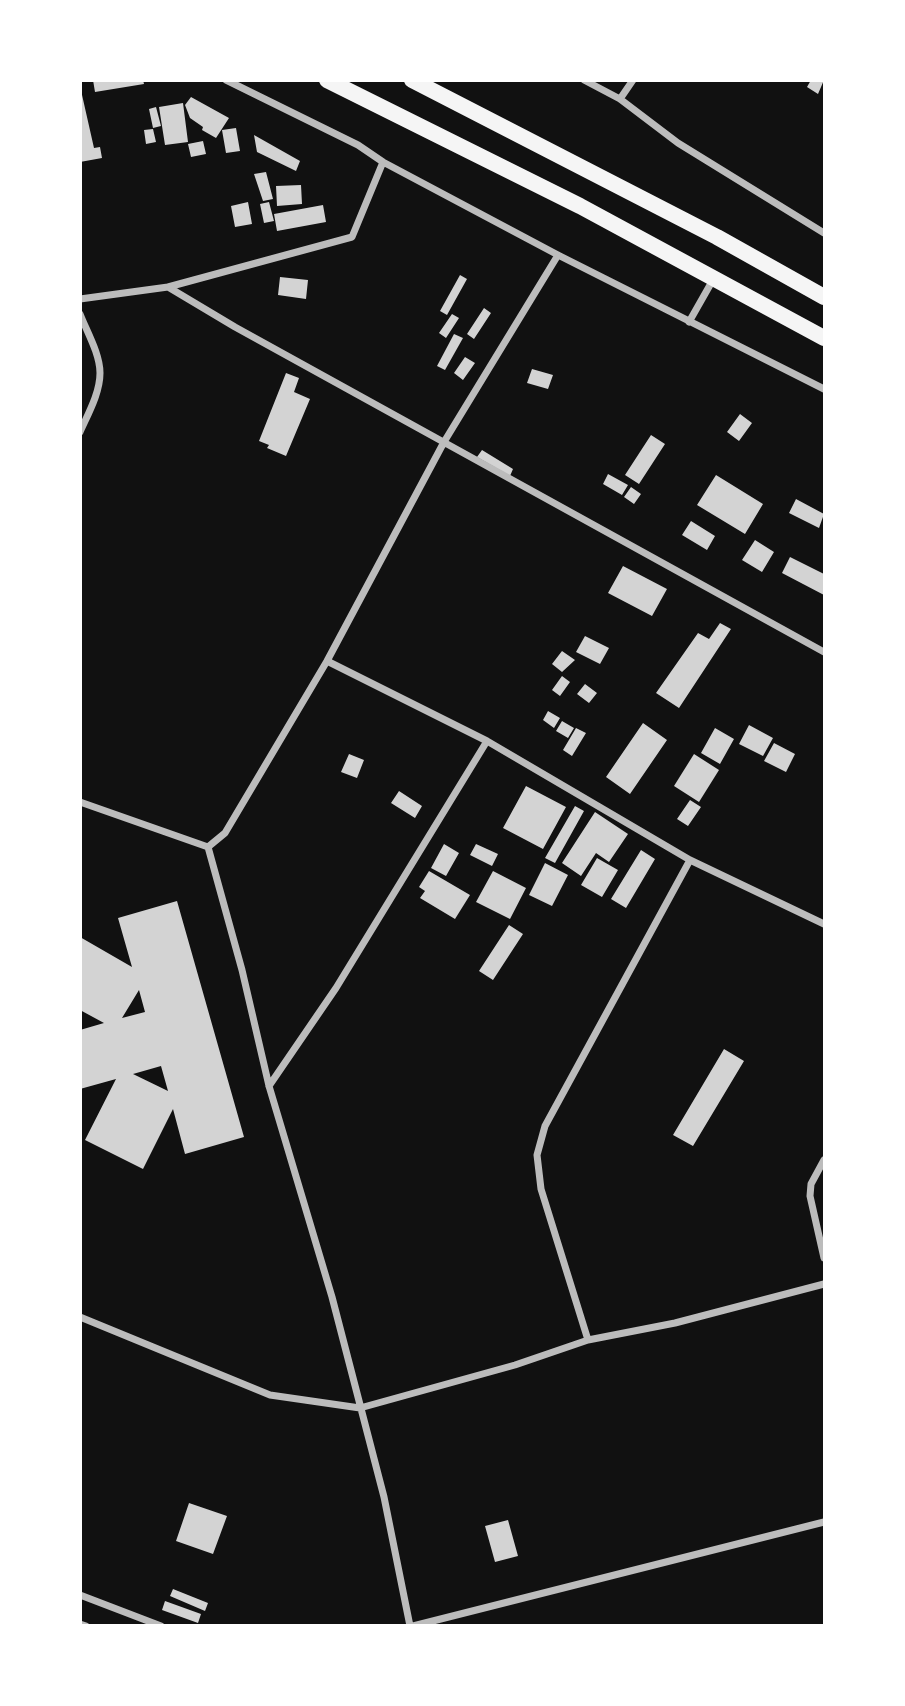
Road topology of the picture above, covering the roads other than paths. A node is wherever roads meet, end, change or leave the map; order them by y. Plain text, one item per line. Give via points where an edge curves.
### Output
1 (226, 80) edge
2 (327, 80) edge
3 (412, 80) edge
4 (584, 80) edge
5 (634, 80) edge
6 (620, 99) junction
7 (383, 162) junction
8 (824, 233) edge
9 (558, 255) junction
10 (714, 278) junction
11 (168, 287) junction
12 (824, 297) edge
13 (80, 299) edge
14 (80, 314) edge
15 (689, 322) junction
16 (824, 338) edge
17 (824, 389) edge
18 (80, 432) edge
19 (444, 442) junction
20 (824, 652) edge
21 (327, 661) junction
22 (487, 741) junction
23 (80, 802) edge
24 (208, 847) junction
25 (690, 860) junction
26 (824, 924) edge
27 (269, 1086) junction
28 (824, 1160) edge
29 (824, 1258) edge
30 (824, 1284) edge
31 (80, 1317) edge
32 (588, 1340) junction
33 (360, 1408) junction
34 (824, 1522) edge
35 (80, 1595) edge
36 (80, 1624) edge
37 (86, 1626) edge
38 (161, 1626) edge
39 (412, 1626) edge

1 - 7 street
2 - 10 main road
3 - 12 main road
4 - 6 street
5 - 6 street
6 - 8 street via 678,143
7 - 9 street
7 - 11 street via 352,237
9 - 15 street
9 - 19 street
10 - 15 street
10 - 16 main road
11 - 13 street
11 - 19 street
14 - 18 street via 100,373
15 - 17 street
19 - 20 street
19 - 21 street
21 - 22 street
21 - 24 street via 225,833
22 - 25 street
22 - 27 street via 336,988
23 - 24 street
24 - 27 street
25 - 26 street
25 - 32 street via 545,1126 537,1155 541,1189
27 - 33 street
28 - 29 street via 810,1196
30 - 32 street via 675,1324
31 - 33 street via 270,1395
32 - 33 street
33 - 39 street
34 - 39 street
35 - 38 street
36 - 37 street

